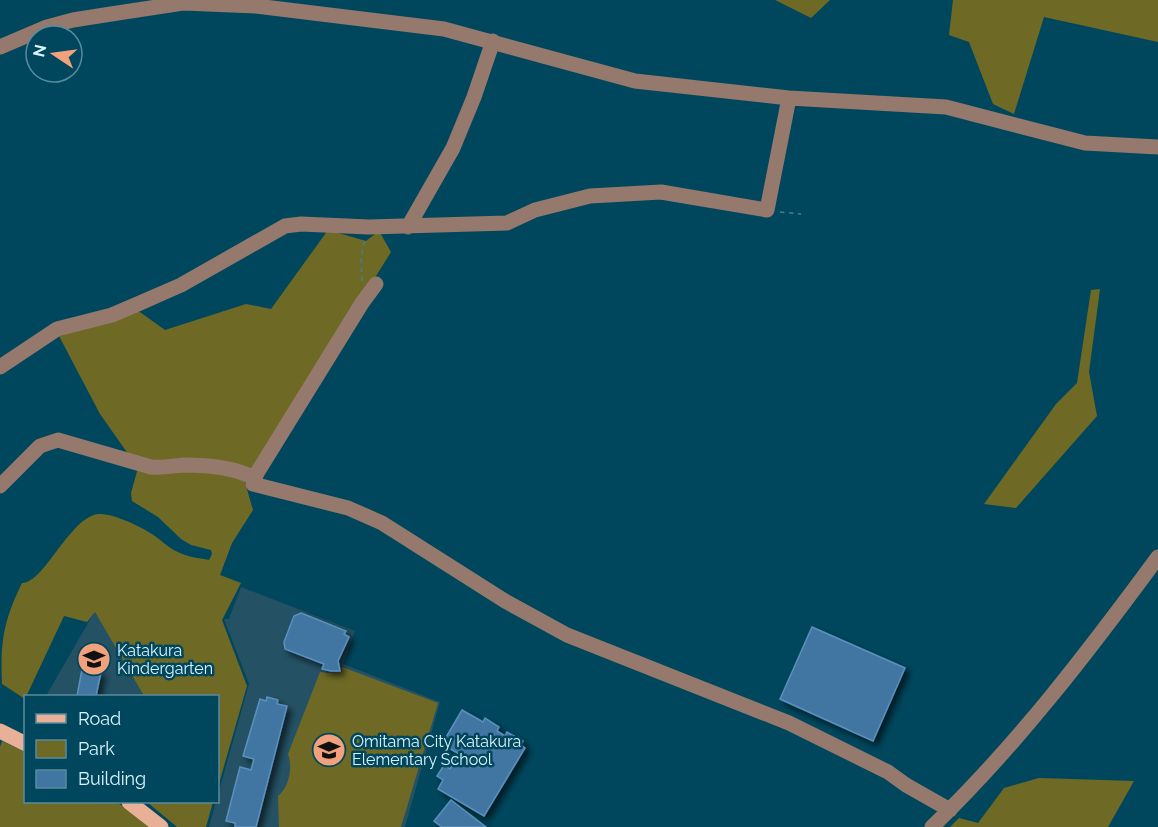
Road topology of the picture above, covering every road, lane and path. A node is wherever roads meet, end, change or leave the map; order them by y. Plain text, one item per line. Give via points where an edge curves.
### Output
1 (493, 41) junction
2 (0, 46) edge
3 (789, 98) junction
4 (1158, 147) edge
5 (768, 210) junction
6 (801, 214) dead end
7 (369, 227) junction
8 (408, 227) junction
9 (376, 284) dead end
10 (362, 303) junction
11 (0, 367) edge
12 (254, 478) junction
13 (0, 486) edge
14 (1158, 557) edge
15 (0, 731) edge
16 (24, 743) edge
17 (131, 803) edge
18 (950, 810) junction
19 (161, 827) edge
20 (932, 827) edge

1 - 2 street via 417,25 256,6 183,3 73,20
1 - 3 street via 635,81
1 - 8 street via 453,148
3 - 4 street via 946,107 1085,143
3 - 5 street
5 - 6 path
5 - 8 street via 678,193 643,192 590,196 535,210 507,223
7 - 8 street
7 - 10 path via 361,257
7 - 11 street via 285,226 181,285 111,315 57,329
9 - 10 street
10 - 12 street
12 - 13 street via 230,469 151,467 58,440 40,446
12 - 18 street via 253,484 337,505 382,523 505,601 567,635 789,723 888,772
14 - 18 street via 1038,714
15 - 16 main road
17 - 19 main road
18 - 20 street

